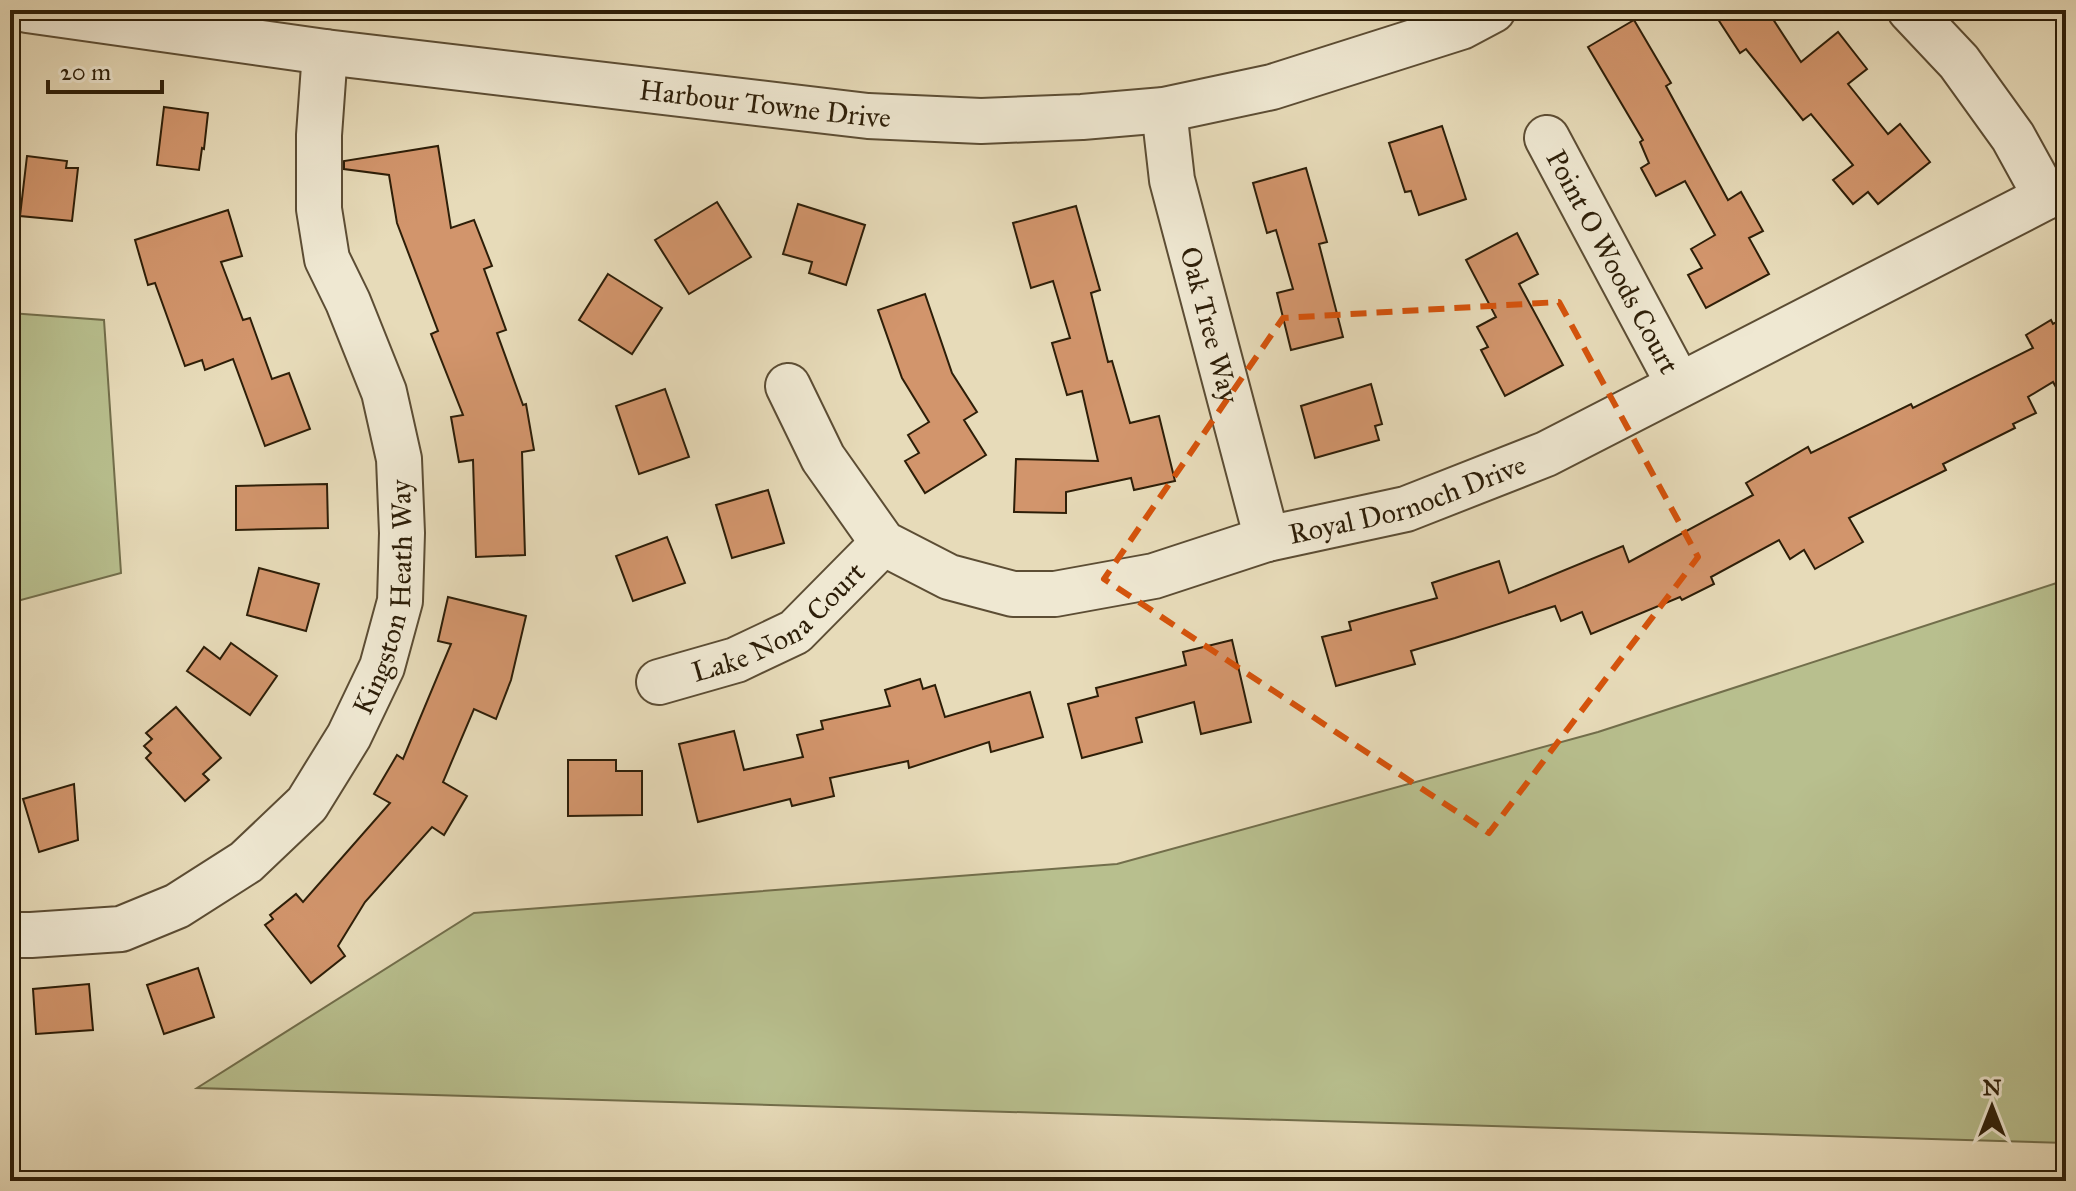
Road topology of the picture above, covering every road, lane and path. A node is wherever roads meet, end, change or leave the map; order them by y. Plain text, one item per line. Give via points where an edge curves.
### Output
1 (27, 10) edge
2 (1493, 10) edge
3 (1910, 10) edge
4 (325, 52) junction
5 (1164, 110) junction
6 (1547, 138) dead end
7 (2056, 192) edge
8 (1679, 385) junction
9 (788, 386) dead end
10 (1267, 539) junction
11 (883, 543) junction
12 (659, 682) dead end
13 (10, 935) edge

1 - 4 street, Harbour Towne Drive
2 - 5 street, Harbour Towne Drive via 1461,27 1272,87
3 - 7 street via 1959,62
4 - 5 street, Harbour Towne Drive via 868,116 981,121
4 - 13 street, Kingston Heath Way via 319,209 327,259 384,392 399,459 400,601 382,667 349,736 307,804 246,862 177,906 121,929
5 - 10 street, Oak Tree Way via 1172,180
6 - 8 street, Point O Woods Court
7 - 8 street, Royal Dornoch Drive
8 - 10 street, Royal Dornoch Drive via 1546,454 1406,509
9 - 11 street, Royal Dornoch Drive via 823,458
10 - 11 street, Royal Dornoch Drive via 1154,576 1055,594 1013,594 949,577
11 - 12 street, Lake Nona Court via 795,632 736,660

